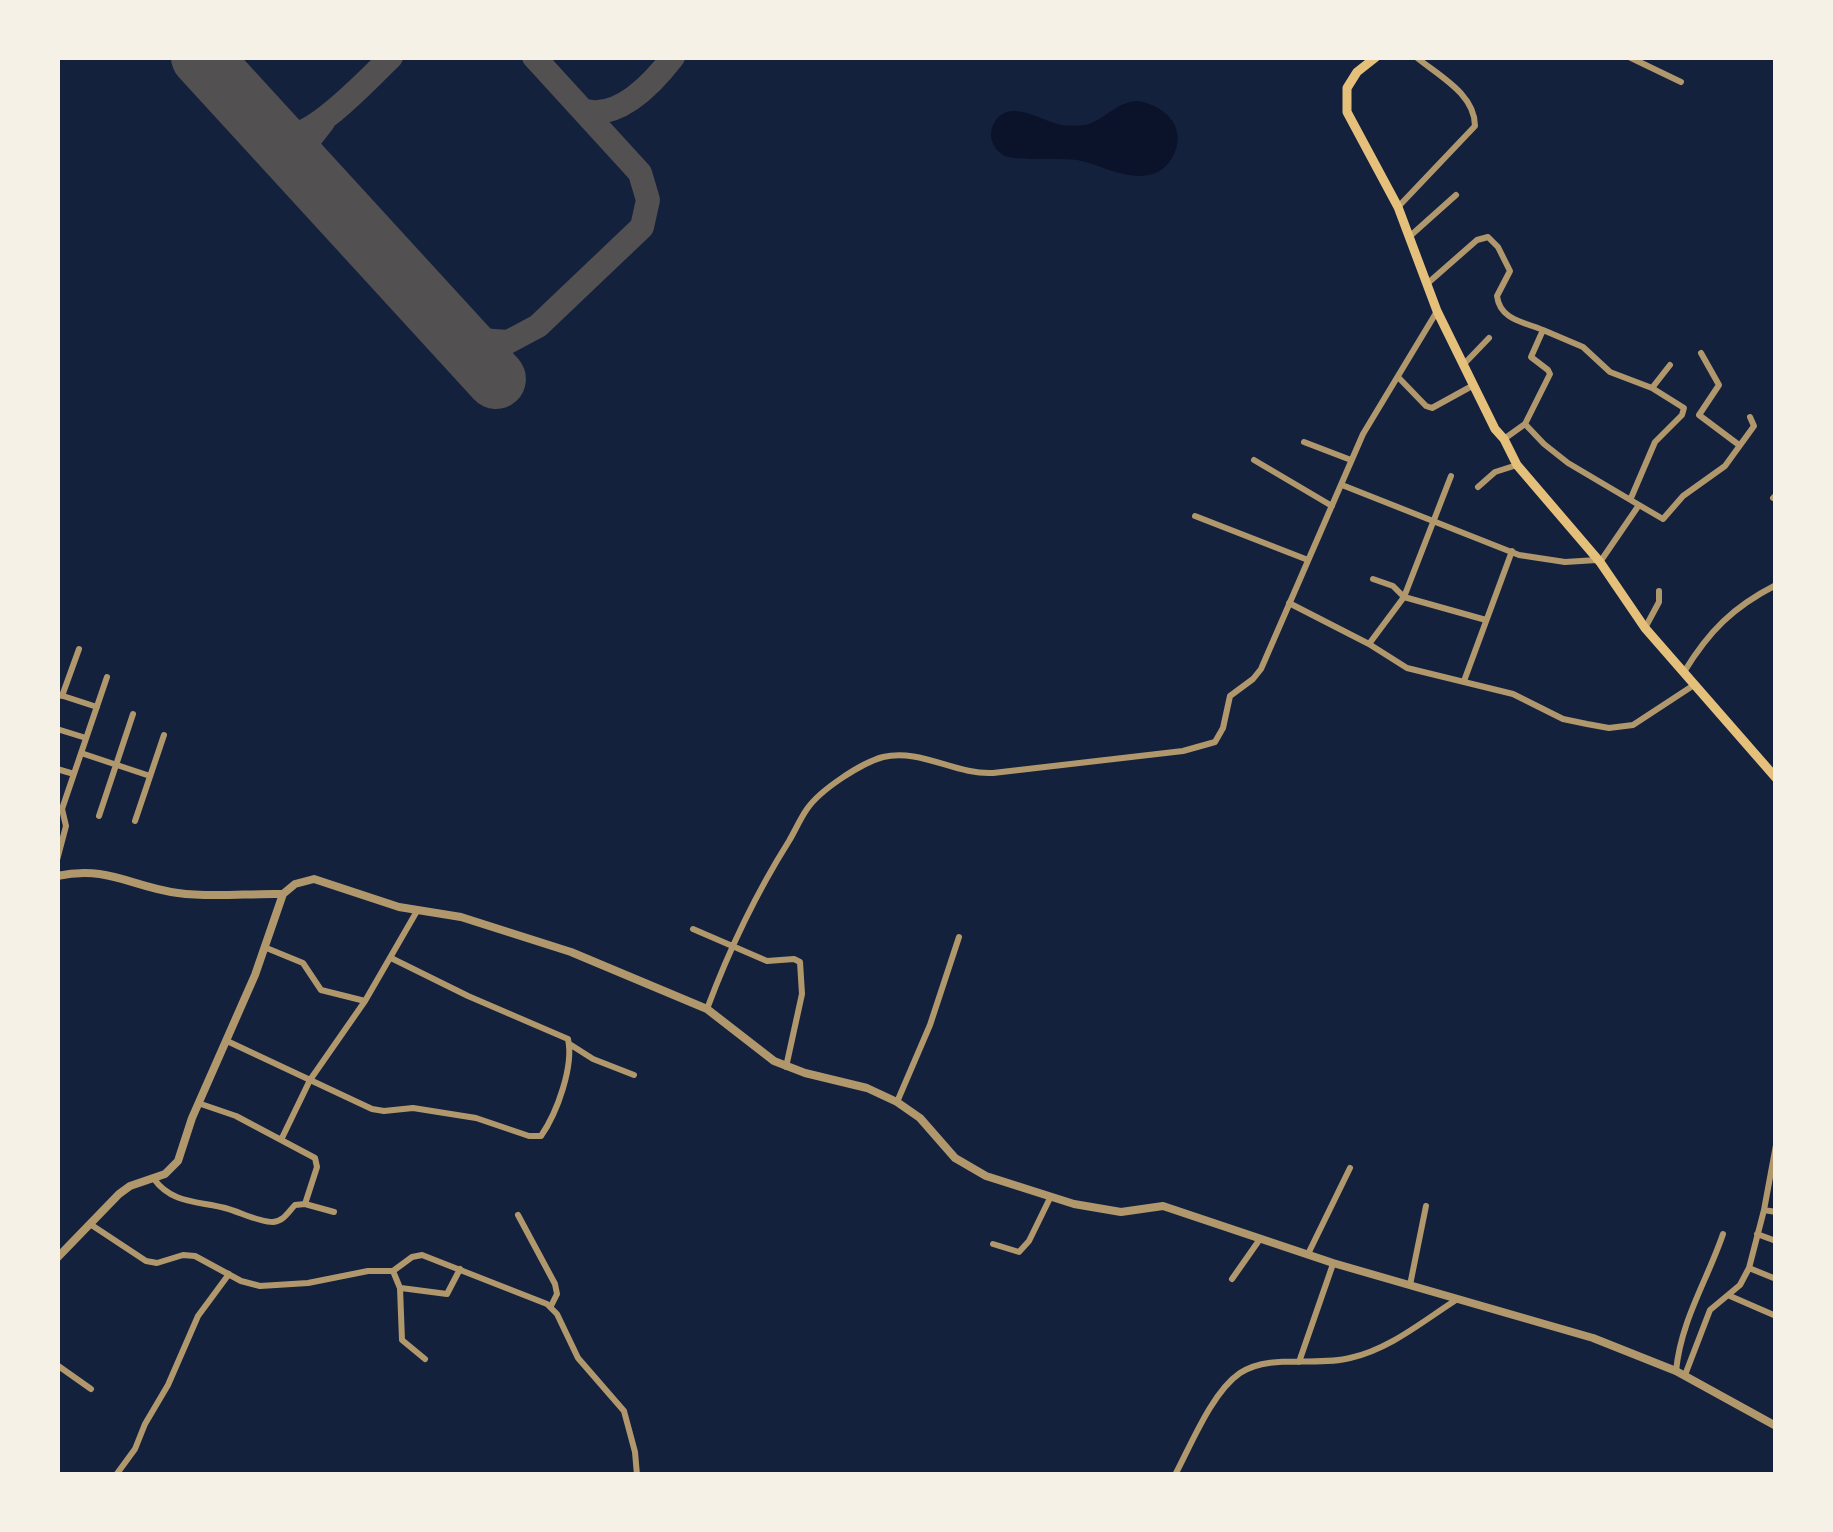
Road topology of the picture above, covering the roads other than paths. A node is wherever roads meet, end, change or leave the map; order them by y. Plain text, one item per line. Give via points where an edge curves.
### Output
1 (1376, 57) edge
2 (1416, 57) edge
3 (1629, 57) edge
4 (1681, 82) dead end
5 (1456, 195) dead end
6 (1398, 207) junction
7 (1408, 237) junction
8 (1428, 283) junction
9 (1437, 311) junction
10 (1543, 330) junction
11 (1489, 338) dead end
12 (1701, 352) dead end
13 (1670, 365) dead end
14 (1462, 366) junction
15 (1398, 377) junction
16 (1472, 386) junction
17 (1652, 388) junction
18 (1750, 417) dead end
19 (1525, 424) junction
20 (1504, 439) junction
21 (1304, 442) dead end
22 (1739, 446) junction
23 (1254, 460) dead end
24 (1352, 460) junction
25 (1517, 466) junction
26 (1451, 476) dead end
27 (1342, 485) junction
28 (1478, 487) dead end
29 (1631, 498) junction
30 (1639, 505) junction
31 (1332, 506) junction
32 (1195, 516) dead end
33 (1434, 520) junction
34 (1512, 551) junction
35 (1308, 560) junction
36 (1598, 561) junction
37 (1373, 579) dead end
38 (1776, 585) edge
39 (1659, 591) dead end
40 (1404, 596) junction
41 (1289, 603) junction
42 (1486, 620) junction
43 (1645, 628) junction
44 (1369, 644) junction
45 (79, 649) dead end
46 (1684, 672) junction
47 (107, 677) dead end
48 (1465, 681) junction
49 (1694, 686) junction
50 (59, 695) edge
51 (97, 707) junction
52 (133, 714) dead end
53 (57, 729) edge
54 (164, 735) dead end
55 (86, 738) junction
56 (81, 753) junction
57 (116, 764) junction
58 (57, 769) edge
59 (74, 774) junction
60 (150, 776) junction
61 (1776, 778) edge
62 (99, 816) dead end
63 (135, 821) dead end
64 (57, 860) edge
65 (57, 877) edge
66 (283, 894) junction
67 (417, 911) junction
68 (693, 929) dead end
69 (959, 937) dead end
70 (732, 946) junction
71 (264, 947) junction
72 (391, 958) junction
73 (365, 1001) junction
74 (707, 1009) junction
75 (225, 1040) junction
76 (571, 1046) junction
77 (786, 1067) junction
78 (634, 1075) dead end
79 (310, 1080) junction
80 (897, 1102) junction
81 (198, 1103) junction
82 (281, 1140) junction
83 (1776, 1145) edge
84 (1350, 1168) dead end
85 (1773, 1176) edge
86 (154, 1179) junction
87 (1049, 1198) junction
88 (305, 1204) junction
89 (1426, 1206) dead end
90 (1764, 1210) junction
91 (334, 1212) dead end
92 (1776, 1212) edge
93 (518, 1215) dead end
94 (88, 1223) junction
95 (1723, 1234) dead end
96 (1757, 1234) junction
97 (1260, 1239) junction
98 (1776, 1240) edge
99 (993, 1244) dead end
100 (1308, 1254) junction
101 (57, 1258) edge
102 (1334, 1262) junction
103 (1748, 1268) junction
104 (460, 1269) junction
105 (393, 1271) junction
106 (229, 1274) junction
107 (1232, 1279) dead end
108 (1776, 1279) edge
109 (1410, 1285) junction
110 (400, 1288) junction
111 (1728, 1295) junction
112 (1458, 1299) junction
113 (550, 1306) junction
114 (1776, 1316) edge
115 (425, 1359) dead end
116 (1299, 1362) junction
117 (57, 1364) edge
118 (1680, 1373) junction
119 (91, 1389) dead end
120 (1776, 1426) edge
121 (116, 1475) edge
122 (638, 1475) edge
123 (1174, 1475) edge

1 - 6 main road via 1352,78 1345,102
2 - 6 street via 1464,96 1476,122
3 - 4 street
5 - 7 street
6 - 7 main road
7 - 8 main road
8 - 9 main road
8 - 10 street via 1488,237 1510,271 1497,296 1500,308
9 - 14 main road
9 - 15 street
10 - 17 street via 1583,347 1610,373
10 - 19 street via 1531,357 1550,374
11 - 14 street
12 - 22 street via 1719,386 1699,415
13 - 17 street
14 - 16 main road
15 - 16 street via 1431,408
15 - 24 street
16 - 20 main road
17 - 29 street via 1684,413 1655,442
18 - 22 street via 1754,425
19 - 20 street
19 - 29 street via 1591,479
20 - 25 main road
21 - 24 street
22 - 30 street via 1663,519
23 - 31 street
24 - 27 street
25 - 28 street
25 - 36 main road
26 - 33 street
27 - 31 street
27 - 33 street
29 - 30 street
30 - 36 street
31 - 35 street
32 - 35 street
33 - 34 street
33 - 40 street
34 - 36 street
34 - 42 street
35 - 41 street
36 - 43 main road
37 - 40 street
38 - 46 street via 1734,609
39 - 43 street
40 - 42 street
40 - 44 street
41 - 44 street
41 - 70 street via 1261,669 1230,696 1220,736 1208,745 982,774 902,755 865,764 808,807
42 - 48 street
43 - 46 main road
44 - 48 street via 1407,668
45 - 50 street
46 - 49 main road
47 - 51 street
48 - 49 street via 1610,728 1646,719
49 - 61 main road
50 - 51 street
51 - 55 street
52 - 57 street
53 - 55 street
54 - 60 street
55 - 56 street
56 - 57 street
56 - 59 street
57 - 60 street
57 - 62 street
58 - 59 street
59 - 64 street
60 - 63 street
65 - 66 street via 104,873 196,895
66 - 67 street via 314,880
66 - 71 street
67 - 72 street
67 - 74 street via 571,952
68 - 70 street
69 - 80 street
70 - 74 street
70 - 77 street via 766,961 800,962 802,994
71 - 73 street via 303,963 322,990
71 - 75 street
72 - 73 street
72 - 76 street
73 - 79 street
74 - 77 street
75 - 79 street
75 - 81 street
76 - 78 street
76 - 79 street via 558,1106 538,1137 476,1118 372,1109
77 - 80 street
79 - 82 street
80 - 87 street via 963,1165
81 - 82 street
81 - 86 street via 178,1161
82 - 88 street via 317,1161
83 - 85 street
84 - 100 street
85 - 90 street
86 - 88 street via 181,1200 273,1222
86 - 94 street via 124,1190
87 - 97 street via 1121,1212 1159,1205
87 - 99 street via 1019,1252
88 - 91 street
89 - 109 street
90 - 92 street
90 - 96 street
93 - 113 street via 555,1284
94 - 101 street
94 - 106 street via 146,1261 190,1255
95 - 118 street via 1680,1339
96 - 98 street
96 - 103 street
97 - 100 street
97 - 107 street
100 - 102 street
102 - 109 street
102 - 116 street
103 - 108 street
103 - 111 street
104 - 105 street via 422,1256
104 - 110 street via 443,1295
104 - 113 street
105 - 106 street via 284,1286
105 - 110 street
106 - 121 street via 198,1316
109 - 112 street
110 - 115 street via 402,1340
111 - 114 street
111 - 118 street via 1710,1310
112 - 116 street via 1355,1357
112 - 118 street
113 - 122 street via 578,1358 624,1411
116 - 123 street via 1256,1366 1232,1379
117 - 119 street
118 - 120 street

